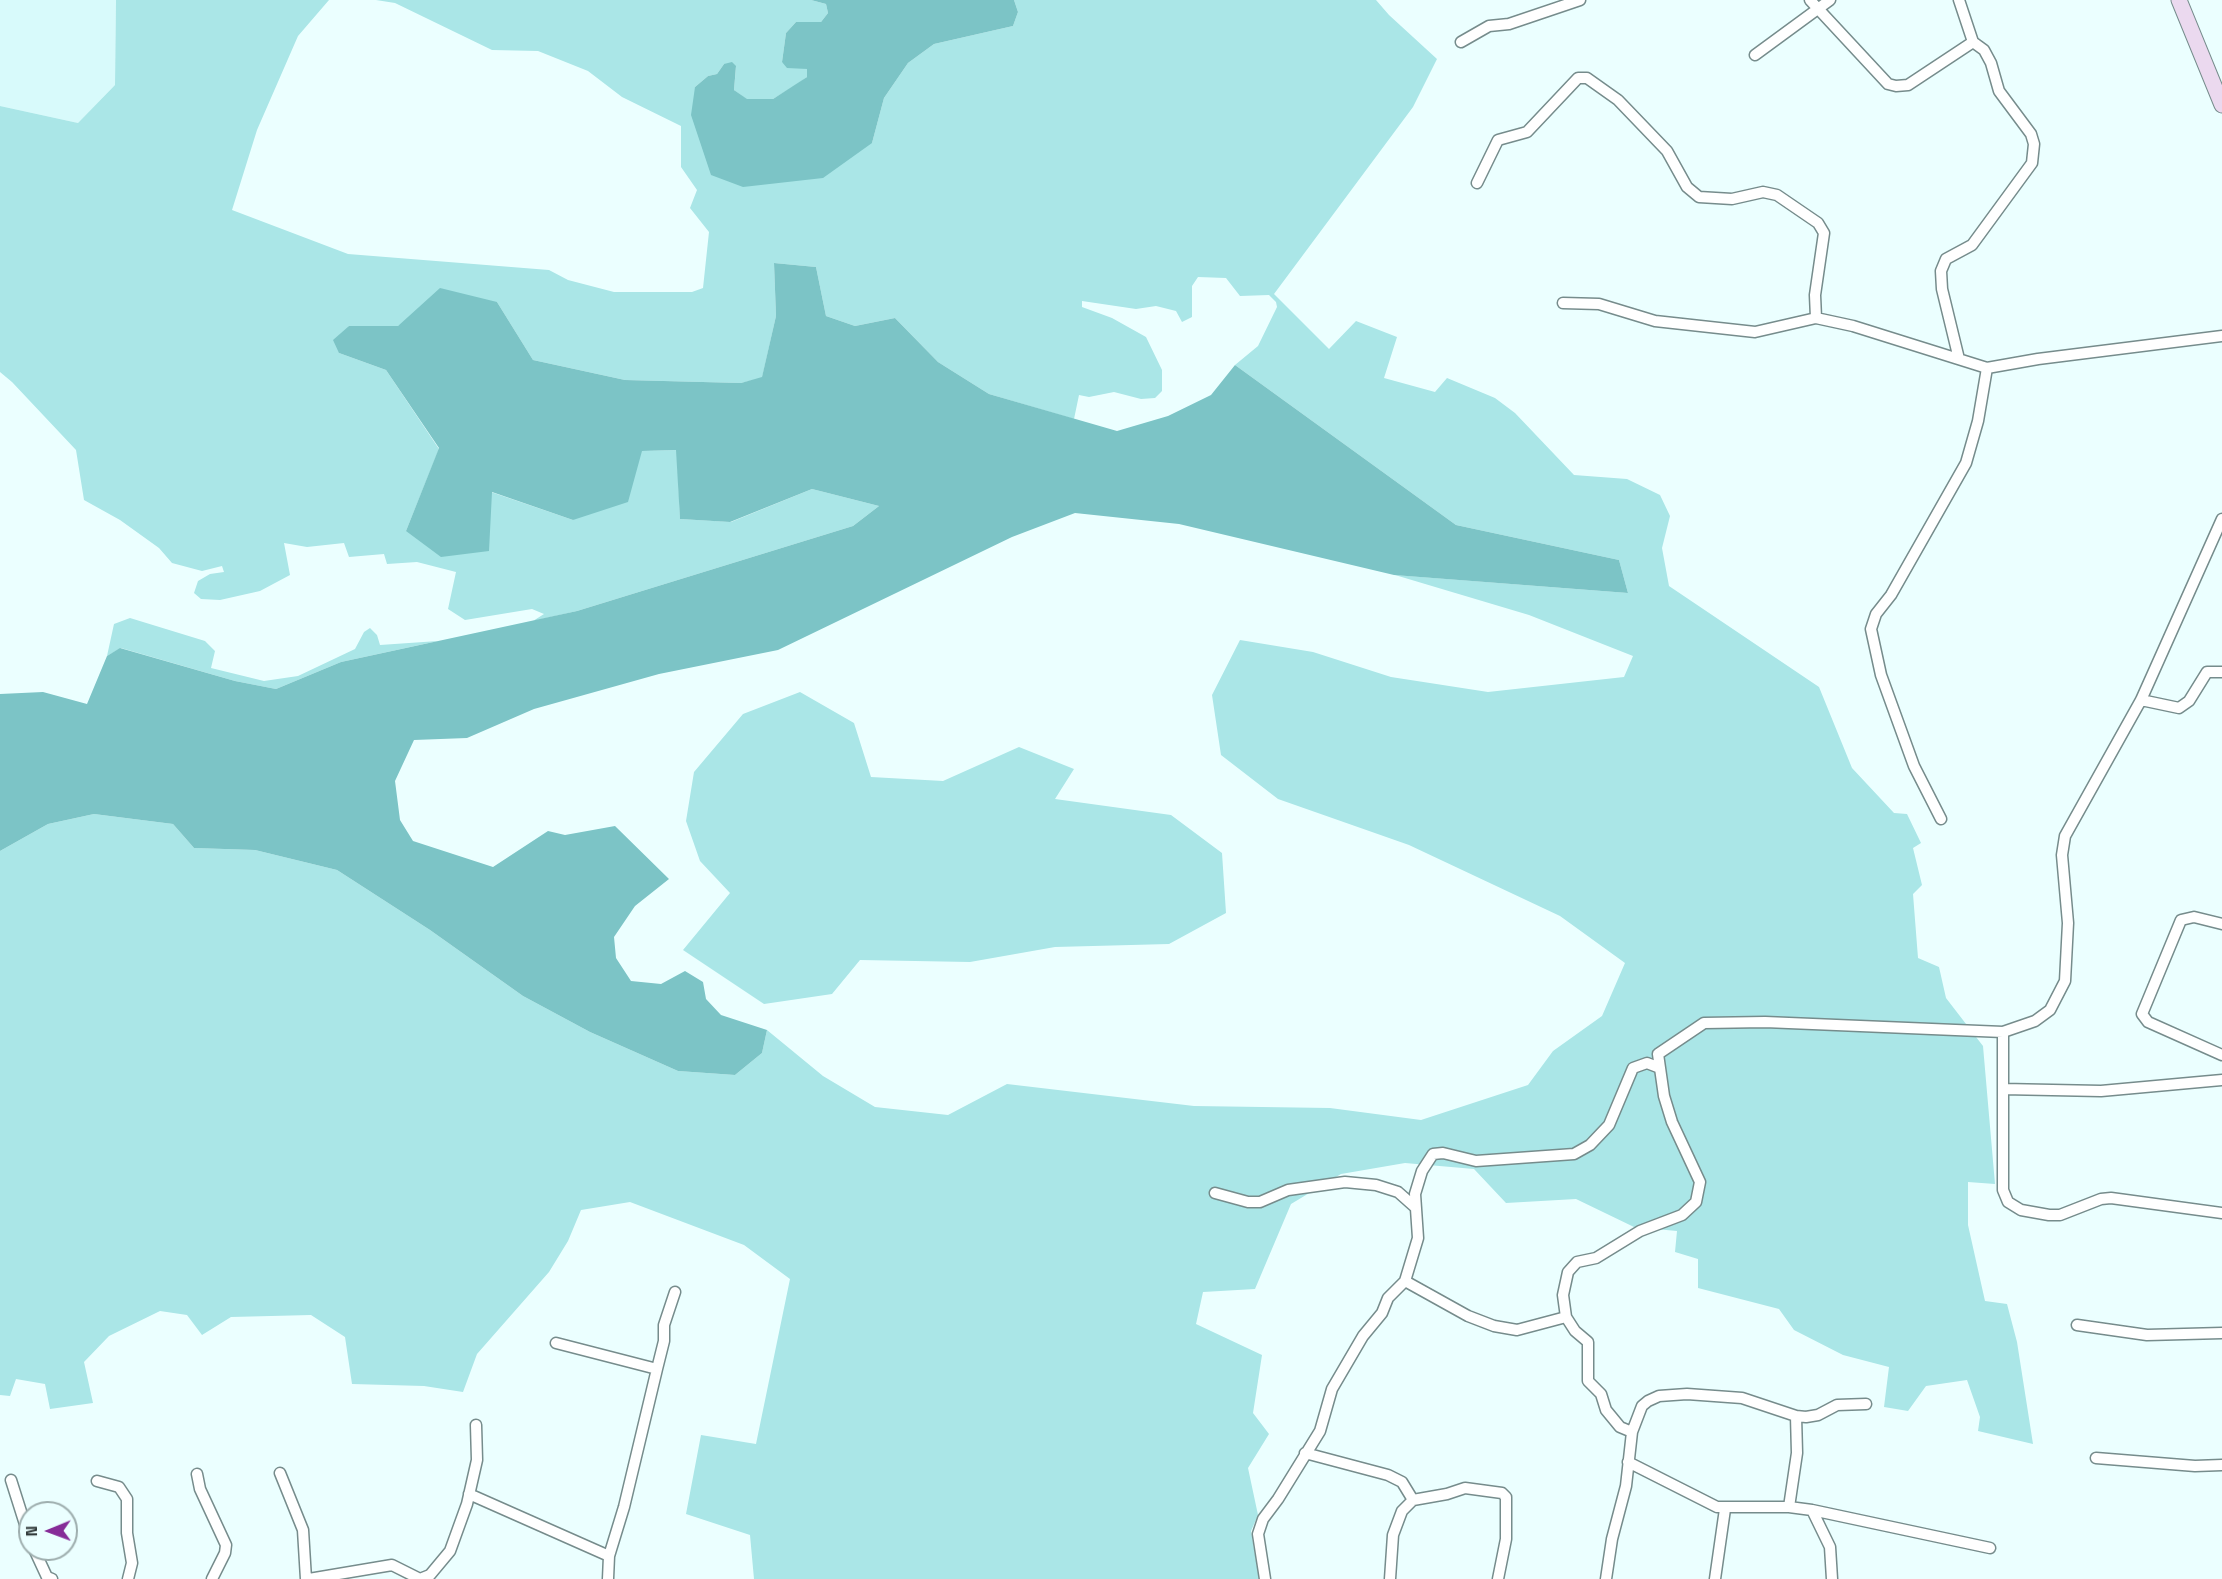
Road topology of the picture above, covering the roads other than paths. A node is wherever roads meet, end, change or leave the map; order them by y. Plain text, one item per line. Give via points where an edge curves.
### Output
1 (1580, 0) edge
2 (1830, 0) edge
3 (1959, 0) edge
4 (2180, 0) edge
5 (1814, 4) edge
6 (1461, 42) dead end
7 (1973, 42) junction
8 (1755, 56) dead end
9 (2222, 105) edge
10 (1477, 183) dead end
11 (1563, 303) dead end
12 (1815, 318) junction
13 (2222, 336) edge
14 (1959, 358) junction
15 (1987, 368) junction
16 (2222, 519) edge
17 (2222, 672) edge
18 (2141, 700) junction
19 (1941, 819) dead end
20 (2222, 924) edge
21 (2003, 1032) junction
22 (2222, 1055) edge
23 (1660, 1068) junction
24 (2222, 1080) edge
25 (2003, 1089) junction
26 (1215, 1194) dead end
27 (1416, 1208) junction
28 (2222, 1213) edge
29 (1405, 1281) junction
30 (675, 1292) dead end
31 (1566, 1317) junction
32 (2077, 1325) dead end
33 (2222, 1333) edge
34 (556, 1343) dead end
35 (657, 1369) junction
36 (1866, 1404) dead end
37 (1796, 1416) junction
38 (476, 1425) dead end
39 (1632, 1432) junction
40 (1305, 1453) junction
41 (2096, 1458) dead end
42 (1628, 1462) junction
43 (2222, 1465) edge
44 (280, 1473) dead end
45 (197, 1474) dead end
46 (11, 1479) dead end
47 (97, 1481) dead end
48 (469, 1494) junction
49 (1413, 1500) junction
50 (18, 1501) edge
51 (1789, 1507) junction
52 (1725, 1509) junction
53 (1812, 1510) junction
54 (1990, 1548) dead end
55 (609, 1556) junction
56 (40, 1561) edge
57 (52, 1579) edge
58 (128, 1579) edge
59 (212, 1579) edge
60 (308, 1579) edge
61 (608, 1579) edge
62 (1265, 1579) edge
63 (1390, 1579) edge
64 (1498, 1579) edge
65 (1606, 1579) edge
66 (1715, 1579) edge
67 (1832, 1579) edge

1 - 6 street via 1490,27
2 - 5 street
3 - 7 street
4 - 9 street
5 - 7 street via 1888,84 1896,86 1908,85
5 - 8 street
7 - 14 street via 1984,50 1999,91 2031,134 2034,154 1972,244 1946,259 1941,271
10 - 12 street via 1498,140 1527,132 1578,78 1587,78 1618,100 1667,151 1687,187 1699,197 1732,199 1763,192 1778,195 1818,223 1824,233
11 - 12 street via 1599,304 1655,321 1755,332
12 - 14 street
13 - 15 street
14 - 15 street
15 - 19 street via 1966,463 1891,595 1876,614 1872,629 1881,675 1914,766
16 - 18 street
17 - 18 street via 2208,672 2189,701 2179,708
18 - 21 street via 2065,836 2065,981 2050,1010 2035,1021
20 - 22 street via 2194,917 2181,920 2142,1014 2148,1022
21 - 23 street via 1704,1023 1658,1054
21 - 25 street
23 - 27 street via 1647,1063 1633,1068 1610,1125 1590,1145 1574,1154 1476,1161 1433,1154 1415,1194
23 - 31 street via 1672,1122 1700,1182 1696,1202 1683,1215 1640,1231 1596,1258 1577,1262 1568,1272 1563,1295
24 - 25 street via 2101,1091
25 - 28 street via 2003,1190 2008,1202 2021,1210 2060,1215 2111,1198
26 - 27 street via 1260,1202 1288,1190 1345,1182 1398,1192
27 - 29 street via 1418,1238
29 - 31 street via 1494,1326 1517,1330
29 - 40 street via 1388,1298 1337,1380 1320,1431
30 - 35 street via 664,1325
31 - 39 street via 1588,1342 1588,1381 1601,1394 1606,1410 1620,1427
32 - 33 street via 2147,1335
34 - 35 street
35 - 55 street
36 - 37 street via 1837,1405 1818,1415
37 - 39 street via 1742,1398 1659,1396 1642,1406
37 - 51 street via 1797,1453
38 - 48 street via 477,1460
39 - 42 street
40 - 49 street via 1388,1475 1402,1482
40 - 62 street via 1263,1519 1258,1534
41 - 43 street
42 - 52 street
42 - 65 street
44 - 60 street via 303,1530
45 - 59 street via 226,1545
46 - 50 street
47 - 58 street via 119,1487 127,1499 132,1563
48 - 55 street
48 - 60 street via 450,1551 430,1575 420,1579 392,1565
49 - 63 street via 1396,1521
49 - 64 street via 1465,1488 1502,1493 1506,1497 1506,1539
51 - 52 street
51 - 53 street
52 - 66 street
53 - 54 street
53 - 67 street via 1830,1547
55 - 61 street
56 - 57 street

